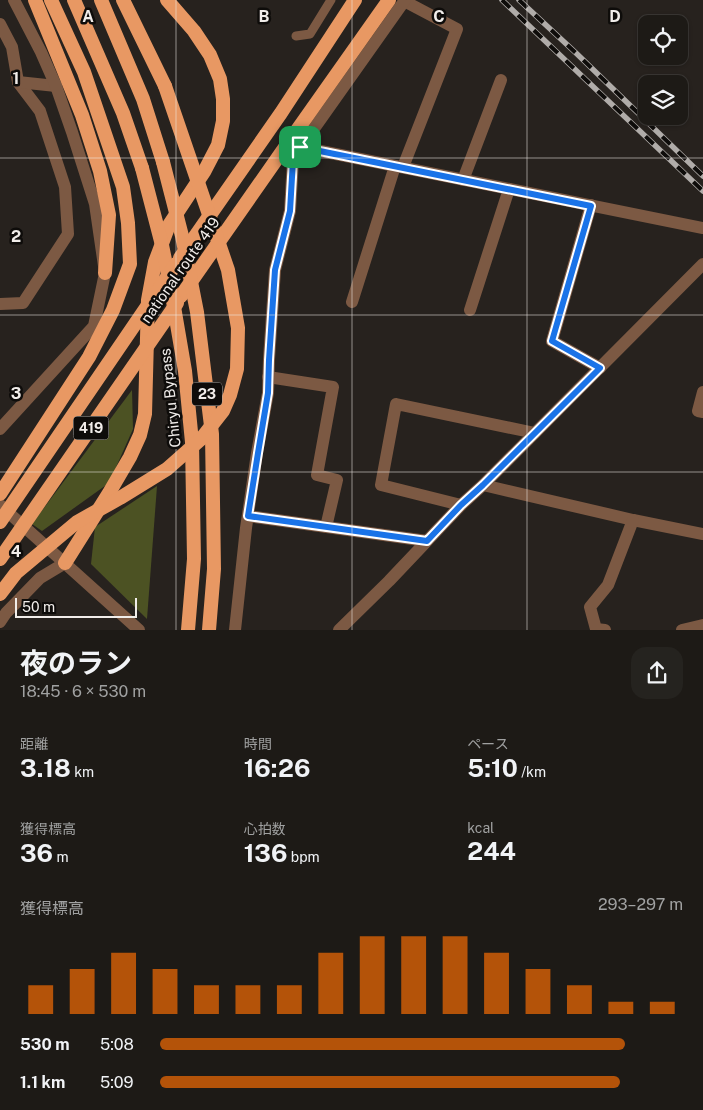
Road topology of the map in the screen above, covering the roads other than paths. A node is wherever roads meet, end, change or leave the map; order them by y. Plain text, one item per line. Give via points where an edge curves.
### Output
1 (14, 0) edge
2 (51, 0) edge
3 (74, 0) edge
4 (101, 0) edge
5 (123, 0) edge
6 (167, 0) edge
7 (331, 0) edge
8 (355, 0) edge
9 (389, 0) edge
10 (404, 0) edge
11 (36, 1) edge
12 (0, 24) edge
13 (296, 36) dead end
14 (501, 80) dead end
15 (18, 82) junction
16 (56, 86) junction
17 (300, 147) junction
18 (399, 167) junction
19 (463, 180) junction
20 (509, 189) junction
21 (591, 206) junction
22 (703, 228) edge
23 (703, 264) edge
24 (105, 273) junction
25 (352, 302) dead end
26 (0, 304) edge
27 (470, 310) dead end
28 (600, 368) junction
29 (268, 377) junction
30 (703, 392) edge
31 (703, 412) edge
32 (0, 429) edge
33 (535, 433) junction
34 (483, 485) junction
35 (0, 494) edge
36 (0, 505) edge
37 (461, 505) junction
38 (248, 516) junction
39 (633, 520) junction
40 (0, 522) edge
41 (326, 527) junction
42 (703, 534) edge
43 (427, 541) junction
44 (0, 559) edge
45 (65, 563) junction
46 (0, 594) edge
47 (0, 622) edge
48 (703, 625) edge
49 (139, 630) edge
50 (188, 630) edge
51 (210, 630) edge
52 (235, 630) edge
53 (339, 630) edge
54 (605, 630) edge
55 (682, 630) edge

1 - 16 street
2 - 35 highway via 84,72 123,187 130,264 114,310 89,357
3 - 50 highway, Chiryu Bypass / 23, bridge via 123,113 142,168 172,295 185,371 192,442 194,559
4 - 51 highway, 23, bridge via 143,99 163,162 197,312 212,434 214,569
5 - 46 highway, bridge via 165,86 228,270 238,328 237,369 223,411 201,439 167,469 77,522 16,573
6 - 45 highway via 194,30 210,55 220,79 223,121 218,145 169,225 155,262 148,300 144,414 140,435
7 - 13 lane via 310,34
8 - 40 highway, national route 419 / 419, bridge
9 - 44 highway, national route 419 / 419, bridge
10 - 17 street
10 - 18 street via 457,29
11 - 24 highway via 82,115 100,171 109,215
12 - 15 street via 12,46
14 - 19 street
15 - 16 street
15 - 26 street via 40,110 65,187 68,234 23,303
16 - 24 street via 94,204
17 - 18 street
17 - 29 street via 293,160 290,211 275,270
18 - 19 street
18 - 25 street
19 - 20 street
20 - 21 street
20 - 27 street
21 - 22 street
21 - 28 street via 552,341
23 - 28 street
24 - 32 street via 94,326
28 - 33 street
29 - 38 street
29 - 41 street via 333,387 317,475 337,480
30 - 31 street via 698,411
33 - 34 street
33 - 37 street via 396,404 381,485
34 - 37 street
34 - 39 street
36 - 45 street
37 - 43 street
38 - 41 street
38 - 52 street
39 - 42 street
39 - 54 street via 608,585 590,607 596,629
41 - 43 street
43 - 53 street
45 - 47 street via 40,578
45 - 49 street
48 - 55 street

